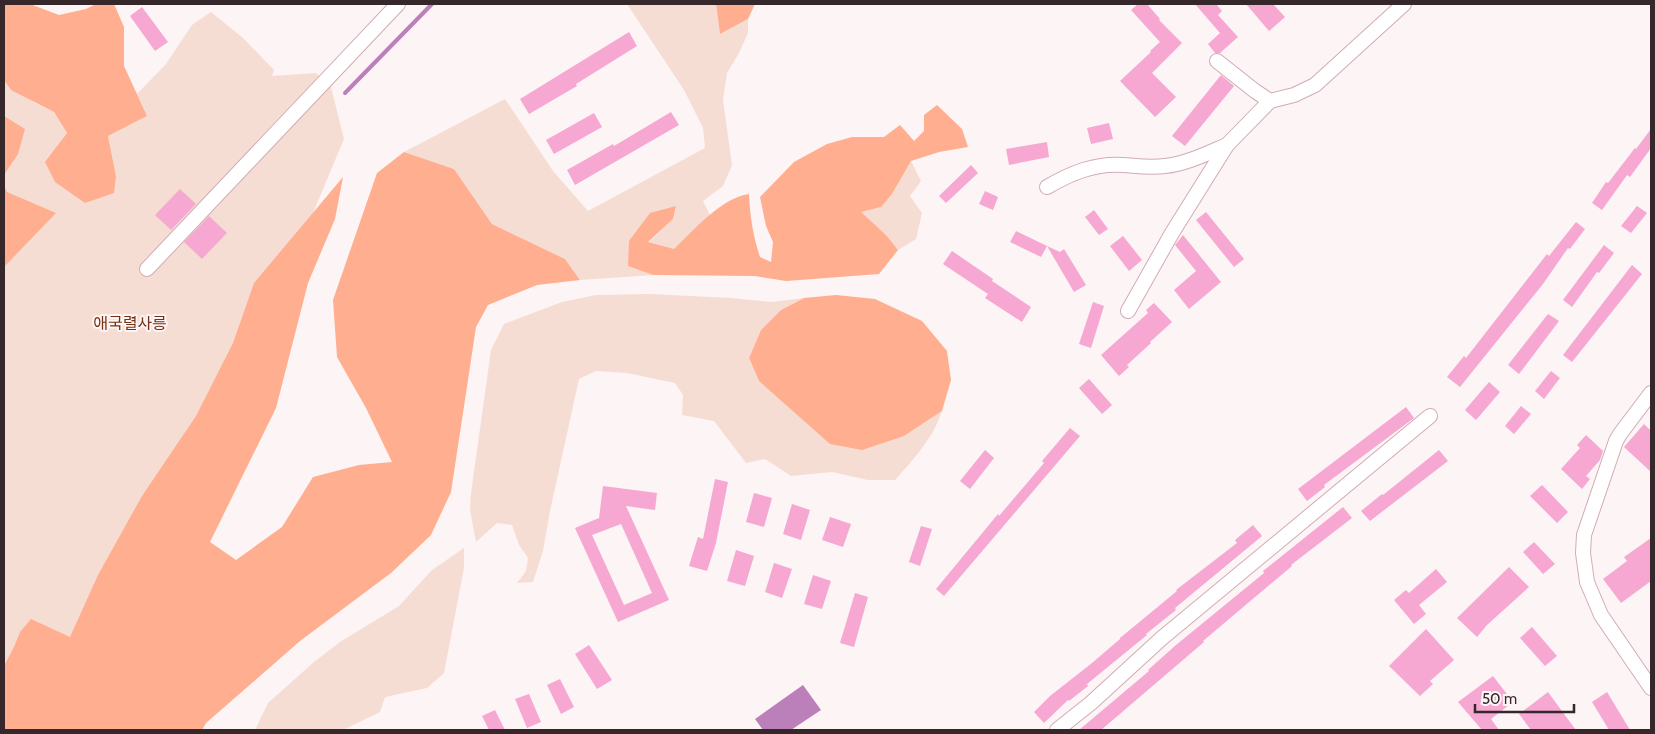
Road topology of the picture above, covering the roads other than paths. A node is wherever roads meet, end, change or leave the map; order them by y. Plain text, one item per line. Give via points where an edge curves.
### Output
1 (398, 4) edge
2 (1404, 4) edge
3 (1217, 61) dead end
4 (1270, 101) junction
5 (1227, 145) junction
6 (1047, 187) dead end
7 (147, 269) dead end
8 (1128, 311) dead end
9 (1651, 394) edge
10 (1430, 416) dead end
11 (1651, 688) edge
12 (1057, 730) edge

1 - 7 street
2 - 4 street via 1315,85
3 - 4 street
4 - 5 street
5 - 6 street via 1168,166 1101,165 1084,169
5 - 8 street
9 - 11 street via 1616,441 1584,535 1583,553 1587,582 1601,615
10 - 12 street via 1162,638

